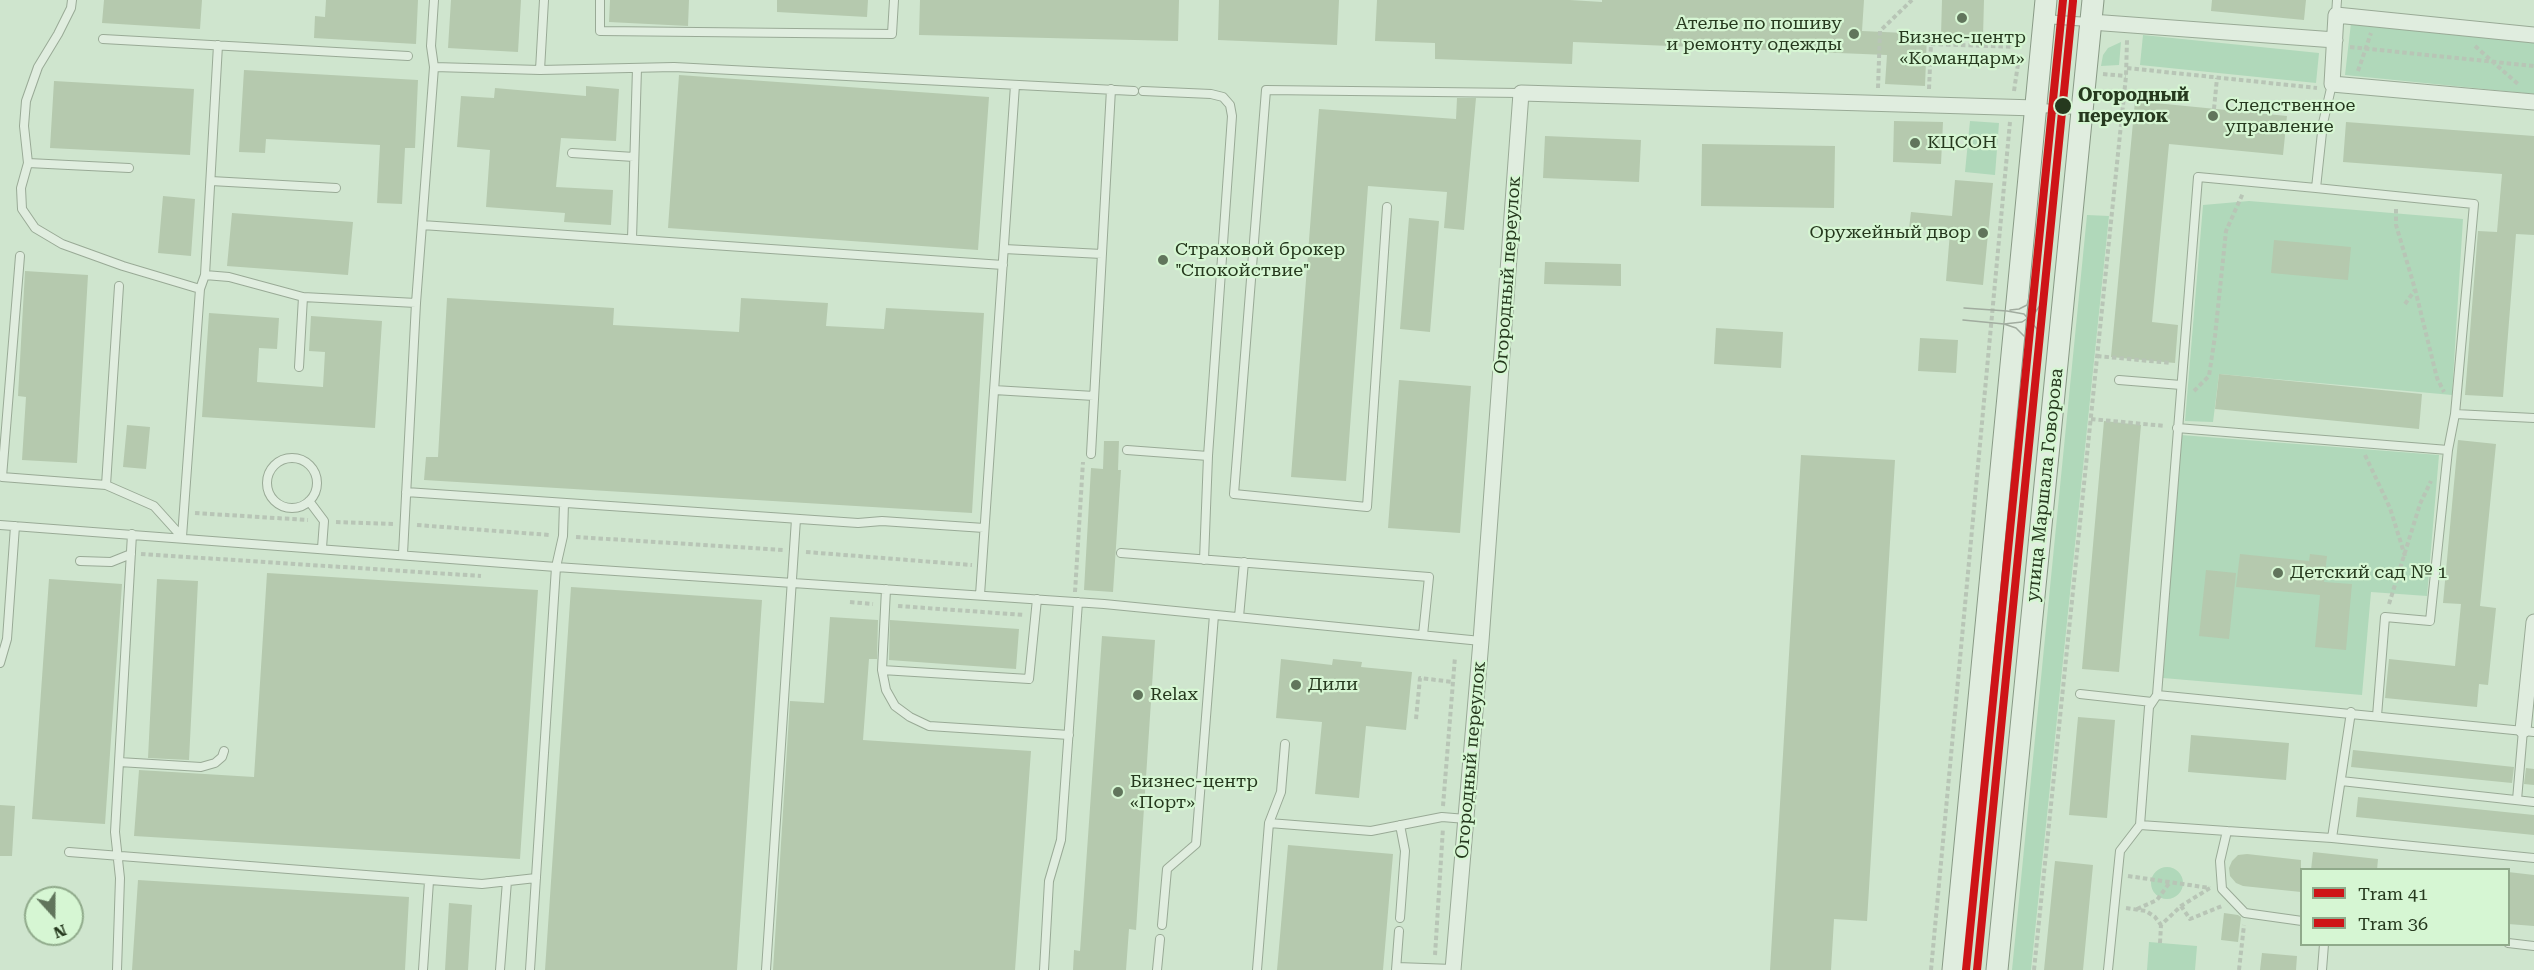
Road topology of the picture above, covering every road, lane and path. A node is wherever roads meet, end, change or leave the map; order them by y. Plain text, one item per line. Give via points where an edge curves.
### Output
1 (72, 0) edge
2 (434, 0) edge
3 (544, 0) edge
4 (600, 0) edge
5 (894, 0) edge
6 (1912, 0) edge
7 (2093, 0) edge
8 (2336, 8) edge
9 (2045, 9) edge
10 (2376, 19) junction
11 (2091, 22) junction
12 (2455, 27) junction
13 (2534, 35) edge
14 (2127, 37) dead end
15 (103, 39) dead end
16 (2334, 43) junction
17 (218, 45) junction
18 (2020, 46) dead end
19 (2366, 49) junction
20 (408, 56) dead end
21 (2494, 62) junction
22 (2018, 64) dead end
23 (434, 66) junction
24 (2534, 66) edge
25 (637, 68) junction
26 (2127, 68) junction
27 (540, 70) junction
28 (2099, 73) dead end
29 (2126, 76) junction
30 (2217, 78) junction
31 (1015, 85) junction
32 (2352, 86) junction
33 (2331, 87) junction
34 (1111, 89) junction
35 (1134, 91) dead end
36 (1143, 91) dead end
37 (1878, 92) dead end
38 (1521, 93) junction
39 (1929, 94) dead end
40 (2530, 97) edge
41 (2012, 107) junction
42 (2036, 108) junction
43 (2214, 109) dead end
44 (2082, 111) junction
45 (572, 153) dead end
46 (634, 157) junction
47 (28, 163) junction
48 (129, 168) dead end
49 (211, 181) junction
50 (2246, 186) dead end
51 (336, 188) dead end
52 (2316, 188) junction
53 (2396, 196) junction
54 (1387, 207) dead end
55 (422, 225) junction
56 (632, 238) junction
57 (1004, 249) junction
58 (1102, 254) junction
59 (20, 256) dead end
60 (1002, 265) junction
61 (205, 275) junction
62 (119, 286) dead end
63 (200, 289) junction
64 (2415, 289) junction
65 (303, 297) junction
66 (416, 303) junction
67 (2405, 304) dead end
68 (2097, 356) junction
69 (2182, 364) junction
70 (299, 367) dead end
71 (2119, 380) dead end
72 (2181, 385) junction
73 (994, 390) junction
74 (1095, 396) junction
75 (2189, 396) dead end
76 (2455, 414) junction
77 (2534, 418) edge
78 (2091, 419) junction
79 (2177, 428) junction
80 (2360, 443) junction
81 (1127, 450) dead end
82 (2448, 450) junction
83 (1091, 454) joint
84 (1208, 456) junction
85 (106, 485) junction
86 (406, 492) junction
87 (309, 501) junction
88 (564, 503) junction
89 (184, 512) junction
90 (796, 519) junction
91 (324, 521) junction
92 (404, 524) junction
93 (0, 525) edge
94 (15, 526) junction
95 (984, 528) junction
96 (132, 534) junction
97 (562, 536) junction
98 (182, 537) junction
99 (322, 548) junction
100 (794, 551) junction
101 (1121, 553) dead end
102 (131, 554) junction
103 (403, 554) junction
104 (2405, 558) junction
105 (1204, 560) junction
106 (80, 561) dead end
107 (1244, 562) junction
108 (982, 565) junction
109 (556, 567) junction
110 (791, 582) junction
111 (886, 589) junction
112 (980, 595) junction
113 (1036, 599) junction
114 (1076, 602) junction
115 (1214, 615) junction
116 (2385, 616) junction
117 (1239, 617) junction
118 (2534, 622) edge
119 (1423, 635) junction
120 (1481, 641) junction
121 (0, 663) edge
122 (882, 670) junction
123 (1453, 682) dead end
124 (2080, 694) dead end
125 (2155, 699) junction
126 (2351, 712) junction
127 (2377, 716) junction
128 (1416, 719) dead end
129 (2529, 731) edge
130 (1069, 735) junction
131 (1285, 744) dead end
132 (224, 751) dead end
133 (119, 762) junction
134 (2341, 781) junction
135 (2517, 800) junction
136 (2534, 802) edge
137 (1466, 819) junction
138 (1269, 823) junction
139 (1400, 825) junction
140 (2140, 825) junction
141 (2227, 831) junction
142 (2332, 838) junction
143 (69, 852) dead end
144 (118, 856) junction
145 (2534, 858) edge
146 (2118, 875) junction
147 (536, 878) junction
148 (429, 880) junction
149 (507, 881) junction
150 (2170, 882) junction
151 (2234, 901) junction
152 (2181, 906) junction
153 (2114, 907) junction
154 (2136, 909) junction
155 (2245, 913) junction
156 (1400, 918) dead end
157 (2300, 921) edge
158 (1162, 925) dead end
159 (2161, 925) junction
160 (1399, 931) dead end
161 (1160, 939) dead end
162 (2160, 943) dead end
163 (2510, 943) edge
164 (2324, 946) edge
165 (2534, 946) edge
166 (1396, 969) edge
167 (117, 970) edge
168 (423, 970) edge
169 (500, 970) edge
170 (530, 970) edge
171 (766, 970) edge
172 (1044, 970) edge
173 (1157, 970) edge
174 (1257, 970) edge
175 (1453, 970) edge
176 (1931, 970) edge
177 (1953, 970) edge
178 (1997, 970) edge
179 (2034, 970) edge
180 (2108, 970) edge
181 (2240, 970) edge
182 (2322, 970) edge

1 - 47 lane via 38,67 26,101
2 - 23 lane
3 - 27 lane
4 - 5 lane via 600,32 892,34
6 - 37 path via 1880,31
7 - 11 main road, улица Маршала Говорова
8 - 10 street
8 - 16 street
9 - 11 lane
9 - 42 main road
10 - 12 street
10 - 19 path
11 - 16 street
11 - 44 main road, улица Маршала Говорова
12 - 13 street
12 - 21 path
14 - 26 path
15 - 17 lane
16 - 19 path
16 - 33 street
17 - 20 lane
17 - 49 lane
18 - 39 path via 1931,44
19 - 21 path
19 - 32 path
21 - 24 path
21 - 40 path
22 - 41 path
23 - 27 lane
23 - 55 lane
25 - 27 lane
25 - 31 lane
25 - 46 lane
26 - 29 path
26 - 30 path
28 - 29 path
29 - 68 path
30 - 33 path
30 - 43 path
31 - 34 lane
31 - 57 lane
32 - 33 street
32 - 40 street
33 - 52 lane
34 - 35 lane
34 - 58 lane
36 - 84 lane via 1223,97 1232,116
38 - 41 street
38 - 54 lane via 1266,90 1234,494 1367,507
38 - 120 street, Огородный переулок
41 - 42 street
41 - 176 path
42 - 44 lane
42 - 177 main road
44 - 178 main road, улица Маршала Говорова
45 - 46 lane
46 - 56 lane
47 - 48 lane
47 - 63 lane via 21,188 22,209 35,228 62,244
49 - 51 lane
49 - 61 lane
50 - 75 path via 2226,231 2209,376
52 - 53 lane
52 - 69 lane via 2198,177
53 - 64 path via 2396,225
53 - 76 lane via 2474,204
55 - 56 lane
55 - 66 lane
56 - 60 lane
57 - 58 lane
57 - 60 lane
58 - 74 lane
59 - 85 lane via 2,477
60 - 73 lane
61 - 63 lane
61 - 65 lane via 229,277
62 - 85 lane
63 - 89 lane
64 - 67 path
64 - 76 path via 2437,378
65 - 66 lane
65 - 70 lane
66 - 86 lane
68 - 69 path
68 - 78 path
69 - 72 lane
71 - 72 lane
72 - 79 lane
73 - 74 lane
73 - 95 lane
74 - 83 lane
76 - 77 lane
76 - 82 lane
78 - 79 path
78 - 179 path
79 - 80 lane
79 - 125 lane
80 - 82 lane
80 - 104 path via 2390,508
81 - 84 lane
82 - 104 path via 2420,504
82 - 116 lane via 2430,621
83 - 114 path via 1084,459
84 - 105 lane
85 - 98 lane via 154,506
86 - 88 lane
86 - 92 lane
87 - 87 lane via 287,508 274,500 267,487 274,465 296,459 310,466 316,487
87 - 91 lane
88 - 90 lane
88 - 97 lane
89 - 91 path
89 - 98 lane
90 - 95 lane
90 - 100 lane
91 - 92 path
91 - 99 lane
92 - 97 path
92 - 103 lane
93 - 94 lane
94 - 96 lane
94 - 121 lane via 7,639
95 - 108 lane
96 - 98 lane
96 - 102 lane
97 - 100 path
97 - 109 lane
98 - 99 lane
99 - 103 lane
100 - 108 path
100 - 110 lane
101 - 105 lane
102 - 106 lane via 111,562
102 - 133 lane
103 - 109 lane
104 - 116 path
105 - 107 lane
107 - 117 lane
107 - 119 lane via 1429,577
108 - 112 lane
109 - 110 lane
109 - 147 lane
110 - 111 lane
110 - 171 lane
111 - 112 lane
111 - 122 lane
112 - 113 lane
113 - 114 lane
113 - 122 lane via 1029,679
114 - 115 lane
114 - 130 lane
115 - 117 lane
115 - 158 lane via 1196,844 1167,869
116 - 127 lane
117 - 119 lane
118 - 129 street
119 - 120 lane
120 - 137 street, Огородный переулок
122 - 130 lane via 886,690 896,706 929,726
123 - 128 path via 1420,678
124 - 125 lane
125 - 126 lane
125 - 140 lane via 2149,708
126 - 127 lane
126 - 134 lane
127 - 129 lane
129 - 135 lane
130 - 172 lane via 1061,840 1049,881
131 - 138 lane via 1281,792
132 - 133 lane via 215,763 201,767
133 - 144 lane via 115,832
134 - 135 lane
134 - 142 lane
135 - 136 lane
137 - 139 lane via 1442,817
137 - 175 street, Огородный переулок
138 - 139 lane via 1371,831
138 - 174 lane
139 - 156 lane via 1405,851
140 - 141 lane
140 - 146 lane via 2120,851
141 - 142 lane
141 - 151 lane via 2220,861 2222,889
142 - 145 lane
143 - 144 lane
144 - 148 lane
144 - 167 lane
146 - 150 path
146 - 153 lane
147 - 149 lane
147 - 170 lane
148 - 149 lane via 482,884
148 - 168 lane
149 - 169 lane
150 - 152 path via 2211,888
150 - 154 path via 2157,900
151 - 152 path via 2190,919
151 - 155 lane
152 - 159 path
153 - 154 path
153 - 180 lane
154 - 159 path via 2155,917
155 - 157 lane
155 - 181 path
159 - 162 path
160 - 166 lane
161 - 173 lane
163 - 165 lane
164 - 182 lane
166 - 175 lane

